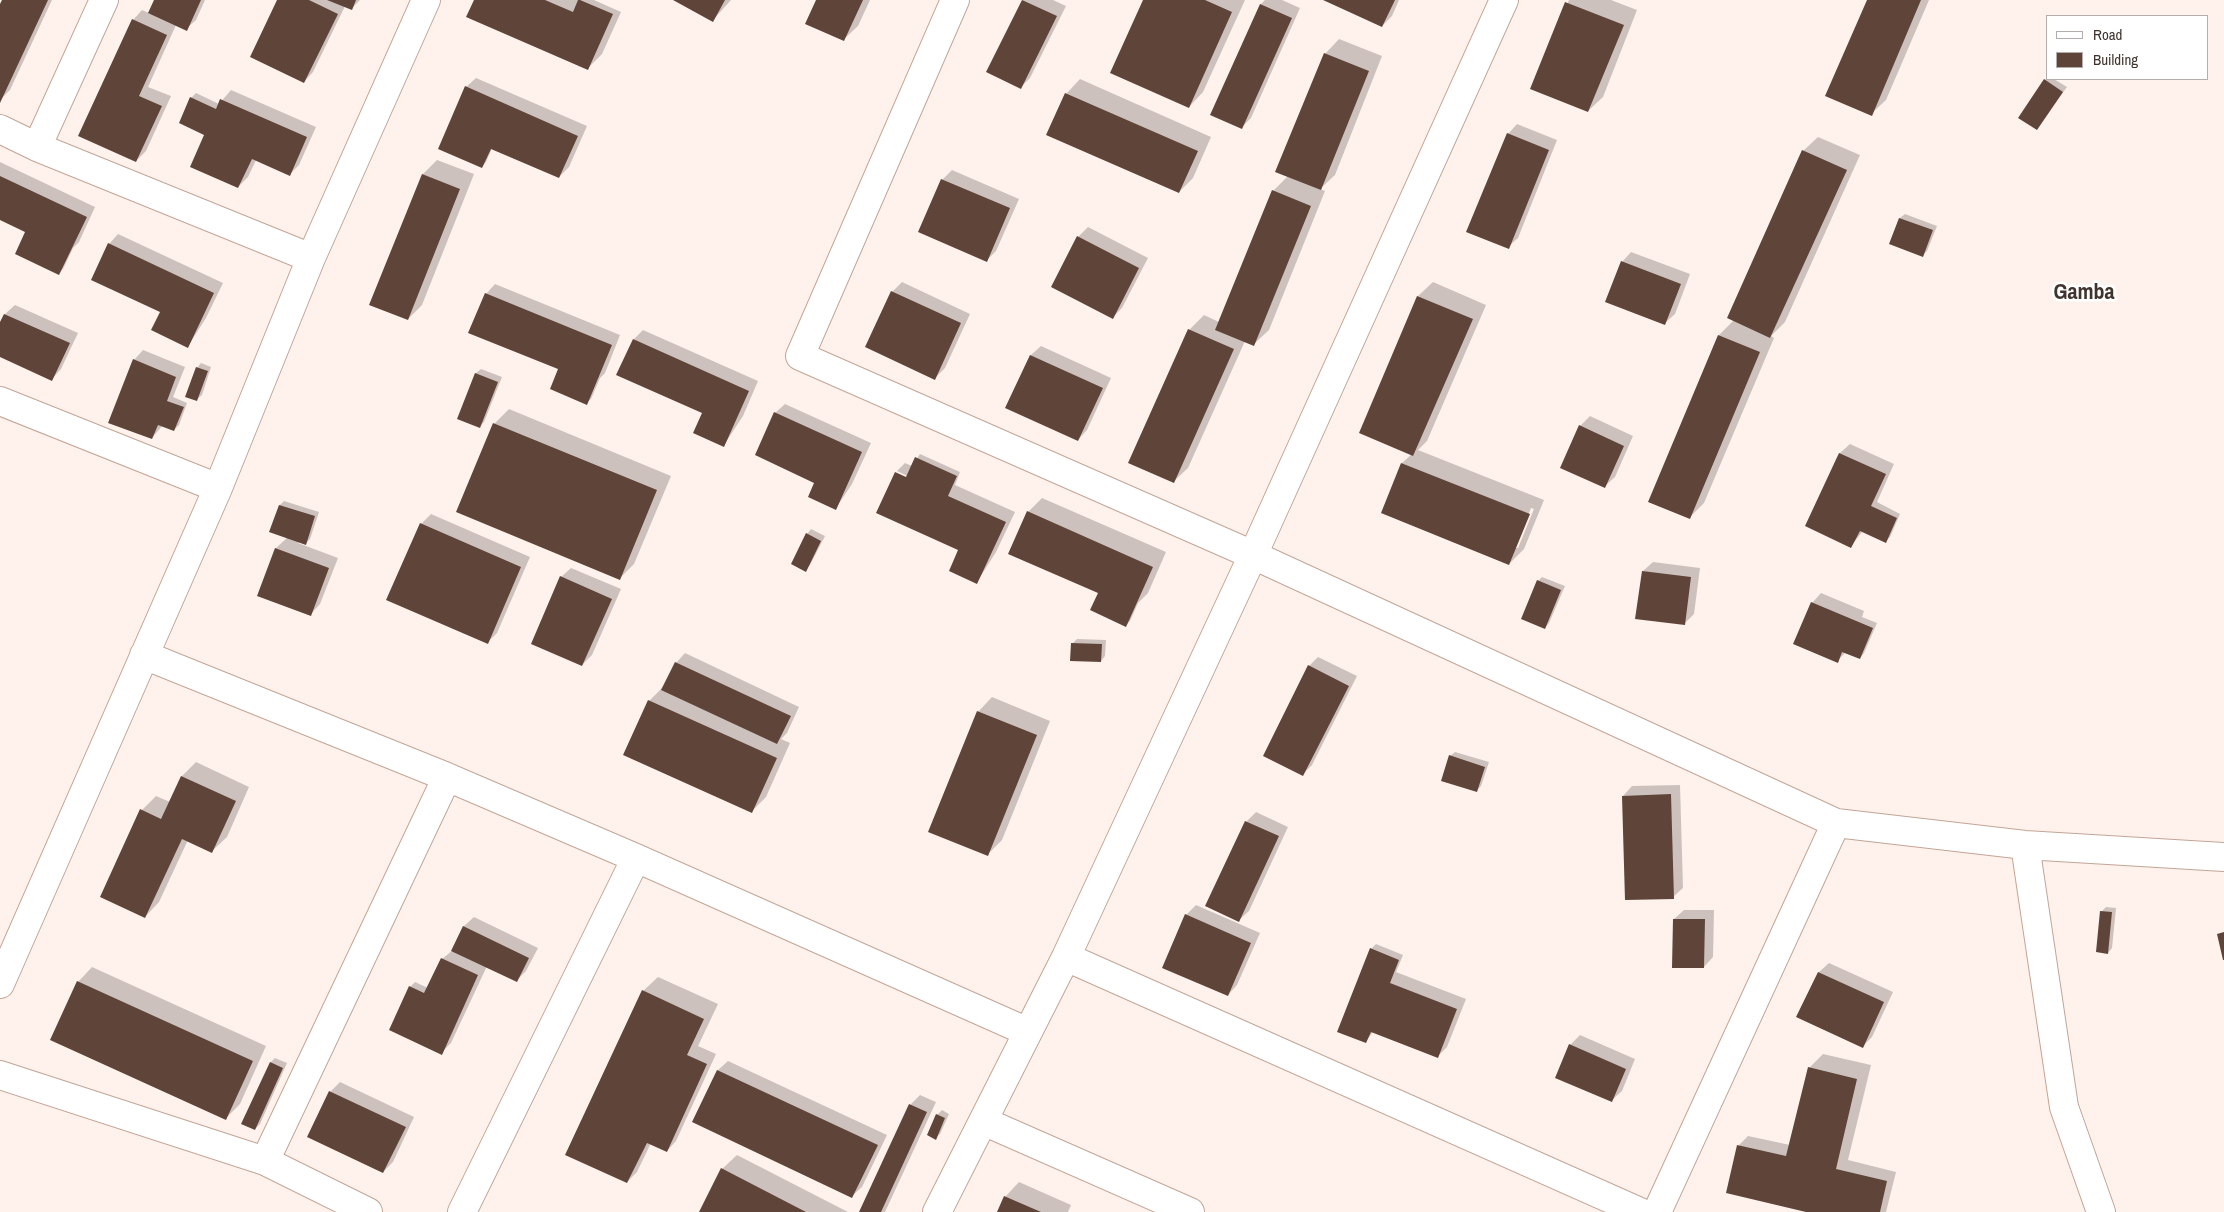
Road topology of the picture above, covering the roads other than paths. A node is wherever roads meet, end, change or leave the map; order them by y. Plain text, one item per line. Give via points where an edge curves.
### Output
1 (104, 0) edge
2 (426, 0) edge
3 (955, 0) edge
4 (1504, 0) edge
5 (0, 129) edge
6 (37, 147) junction
7 (311, 258) junction
8 (0, 402) edge
9 (218, 488) junction
10 (1253, 555) junction
11 (144, 654) junction
12 (446, 777) junction
13 (1836, 823) junction
14 (2025, 845) junction
15 (2224, 857) edge
16 (636, 858) junction
17 (1066, 957) junction
18 (0, 984) edge
19 (1028, 1032) junction
20 (0, 1075) edge
21 (983, 1121) junction
22 (265, 1161) junction
23 (368, 1212) edge
24 (462, 1212) edge
25 (937, 1212) edge
26 (1190, 1212) edge
27 (1640, 1212) edge
28 (1657, 1212) edge
29 (2101, 1212) edge

1 - 6 street
2 - 7 street
3 - 10 street via 800,356
4 - 10 street
5 - 6 street
6 - 7 street
7 - 9 street
8 - 9 street
9 - 11 street
10 - 13 street
10 - 17 street
11 - 12 street
11 - 18 street
12 - 16 street
12 - 22 street
13 - 14 street
13 - 28 street
14 - 15 street
14 - 29 street via 2064,1107
16 - 19 street
16 - 24 street
17 - 19 street
17 - 27 street
19 - 21 street
20 - 22 street
21 - 25 street
21 - 26 street
22 - 23 street

